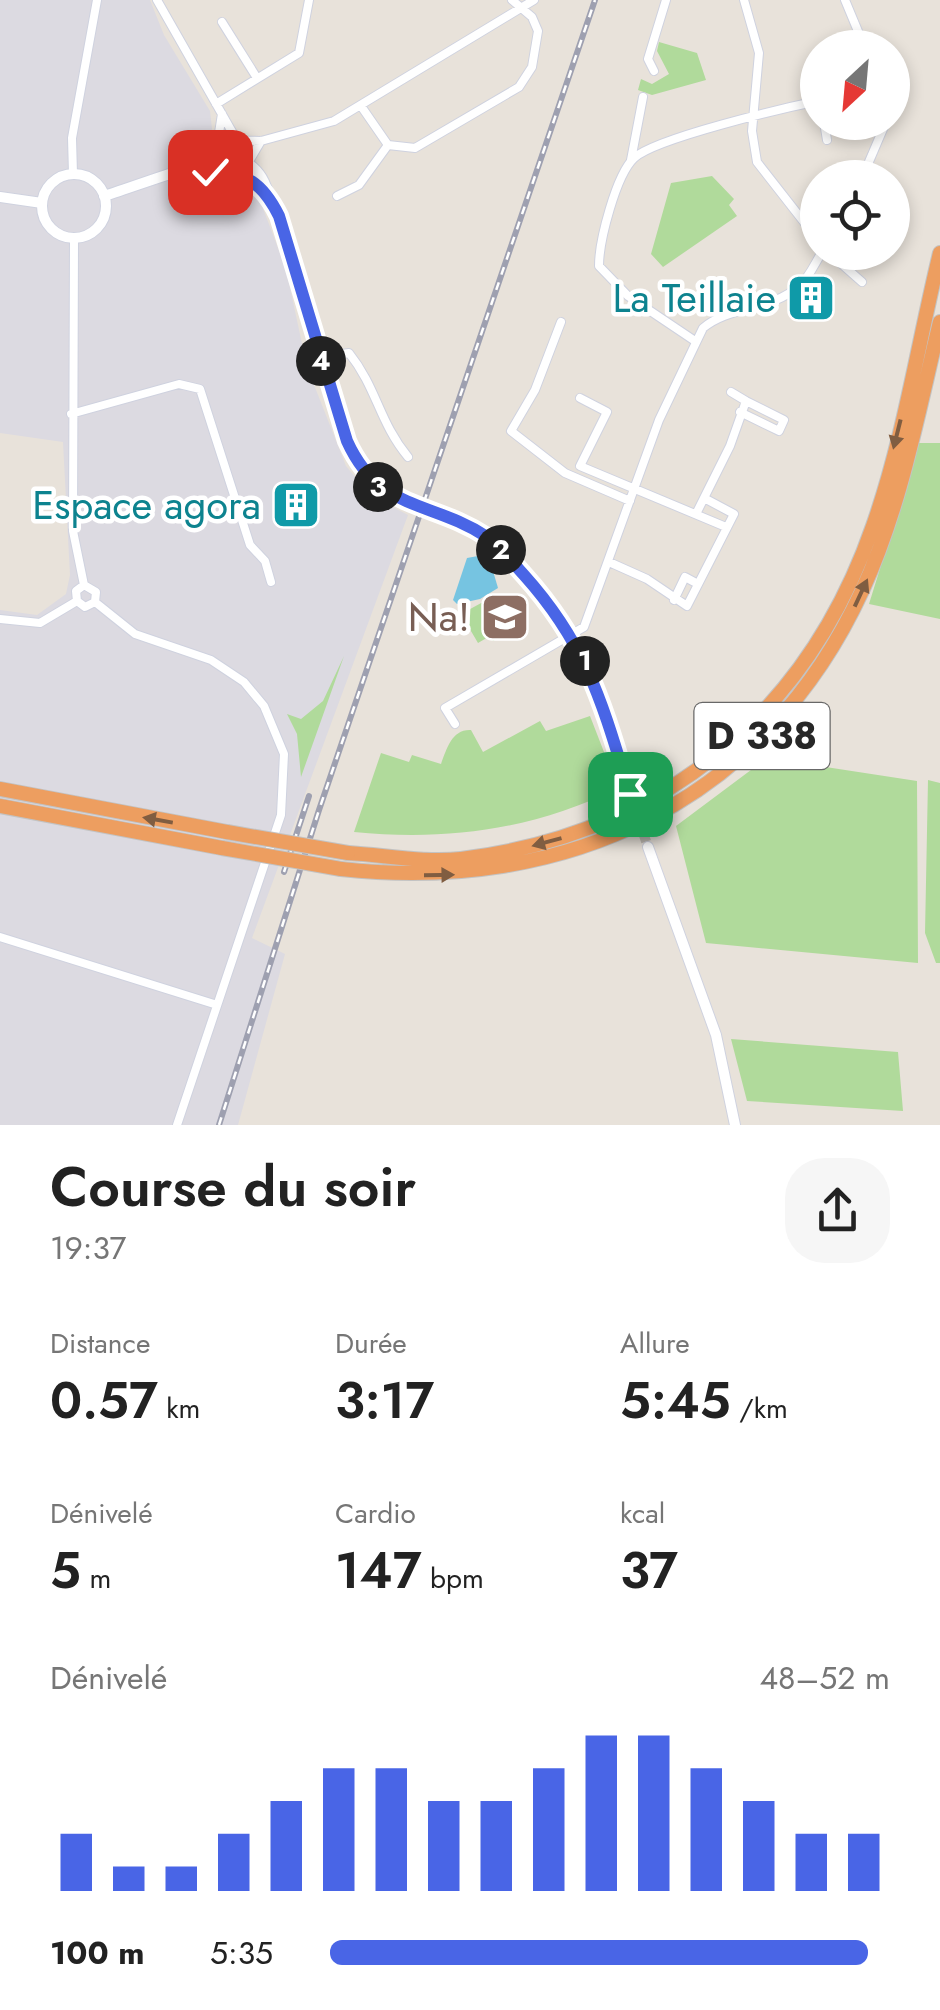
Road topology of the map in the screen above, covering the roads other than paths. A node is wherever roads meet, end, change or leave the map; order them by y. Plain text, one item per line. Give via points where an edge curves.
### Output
1 (97, 0) edge
2 (157, 0) edge
3 (310, 0) edge
4 (512, 0) edge
5 (534, 0) edge
6 (666, 0) edge
7 (744, 0) edge
8 (845, 0) edge
9 (525, 10) junction
10 (222, 22) dead end
11 (858, 30) edge
12 (654, 71) dead end
13 (257, 78) junction
14 (643, 97) dead end
15 (216, 104) junction
16 (800, 105) edge
17 (361, 106) junction
18 (222, 114) junction
19 (754, 114) junction
20 (235, 137) junction
21 (221, 140) junction
22 (261, 140) junction
23 (388, 145) junction
24 (215, 158) junction
25 (631, 160) junction
26 (248, 163) junction
27 (190, 171) junction
28 (234, 171) junction
29 (73, 174) junction
30 (266, 191) junction
31 (104, 196) junction
32 (336, 196) dead end
33 (0, 197) edge
34 (42, 203) junction
35 (800, 217) edge
36 (74, 238) junction
37 (940, 253) edge
38 (812, 270) edge
39 (847, 270) edge
40 (862, 282) dead end
41 (561, 322) dead end
42 (940, 322) edge
43 (695, 341) junction
44 (320, 357) junction
45 (731, 392) dead end
46 (580, 398) dead end
47 (746, 401) junction
48 (740, 412) junction
49 (72, 414) junction
50 (408, 457) dead end
51 (634, 487) junction
52 (704, 498) junction
53 (630, 501) junction
54 (696, 512) junction
55 (726, 526) junction
56 (608, 562) junction
57 (271, 582) dead end
58 (698, 584) junction
59 (84, 585) junction
60 (674, 600) junction
61 (77, 601) junction
62 (95, 602) junction
63 (0, 619) edge
64 (570, 637) junction
65 (455, 724) dead end
66 (0, 780) edge
67 (0, 789) edge
68 (630, 794) dead end
69 (0, 806) edge
70 (89, 807) junction
71 (648, 846) tunnel mouth
72 (0, 937) edge
73 (214, 1004) junction
74 (178, 1125) edge
75 (735, 1125) edge

1 - 29 street via 72,138
2 - 15 street
3 - 13 street via 299,53
4 - 9 street
5 - 9 street
6 - 12 street via 648,59
7 - 19 street via 759,53
8 - 11 street
9 - 17 street
9 - 23 street via 538,41 519,87 415,148
10 - 13 street
13 - 15 street
14 - 25 street
15 - 18 street
16 - 19 street
17 - 22 street via 334,121
17 - 23 street
18 - 20 street
18 - 21 street
19 - 25 street
19 - 35 street via 757,162
20 - 21 street
20 - 22 street
21 - 24 street
22 - 26 street
23 - 32 street via 359,185
24 - 26 street
24 - 27 street
24 - 28 street
25 - 43 street via 599,266 628,296
26 - 28 street
26 - 30 street
27 - 28 street
27 - 31 street
28 - 30 street
29 - 31 street via 92,180
29 - 34 street via 53,181
30 - 44 street
31 - 36 street via 99,225
33 - 34 street
34 - 36 street via 48,226
36 - 49 street
37 -> 70 highway, D 338, bridge via 862,554 810,655 717,758 636,810 548,843 458,859 348,854
38 - 43 street via 788,294 716,318
39 - 40 street
41 - 53 street via 511,432 565,474
69 -> 42 highway, D 338, bridge via 342,870 457,875 542,860 652,817 746,752 822,664 864,589 897,494
43 - 51 street
44 - 50 street via 349,352 376,395 387,432
44 - 64 street, bridge via 358,464 375,484 498,546
45 - 47 street
46 - 51 street via 608,412 580,466
47 - 48 street
47 - 48 street via 784,420 778,431
48 - 52 street
49 - 57 street via 179,384 200,388 250,546 265,561
49 - 59 street via 73,530
51 - 53 street
51 - 54 street
52 - 54 street
52 - 55 street via 734,514
53 - 56 street
54 - 55 street
55 - 58 street
56 - 60 street
56 - 64 street via 590,618
58 - 60 street via 687,606
58 - 60 street via 684,577
59 - 61 street
59 - 62 street via 96,592
61 - 62 street
61 - 63 street via 40,623
62 - 73 street via 135,634 211,660 244,682 264,706 284,754 281,815
64 - 65 street via 445,708
64 - 68 street via 597,684
66 - 70 highway, D 338
67 - 70 highway
71 - 75 street via 716,1035
72 - 73 street
73 - 74 street

